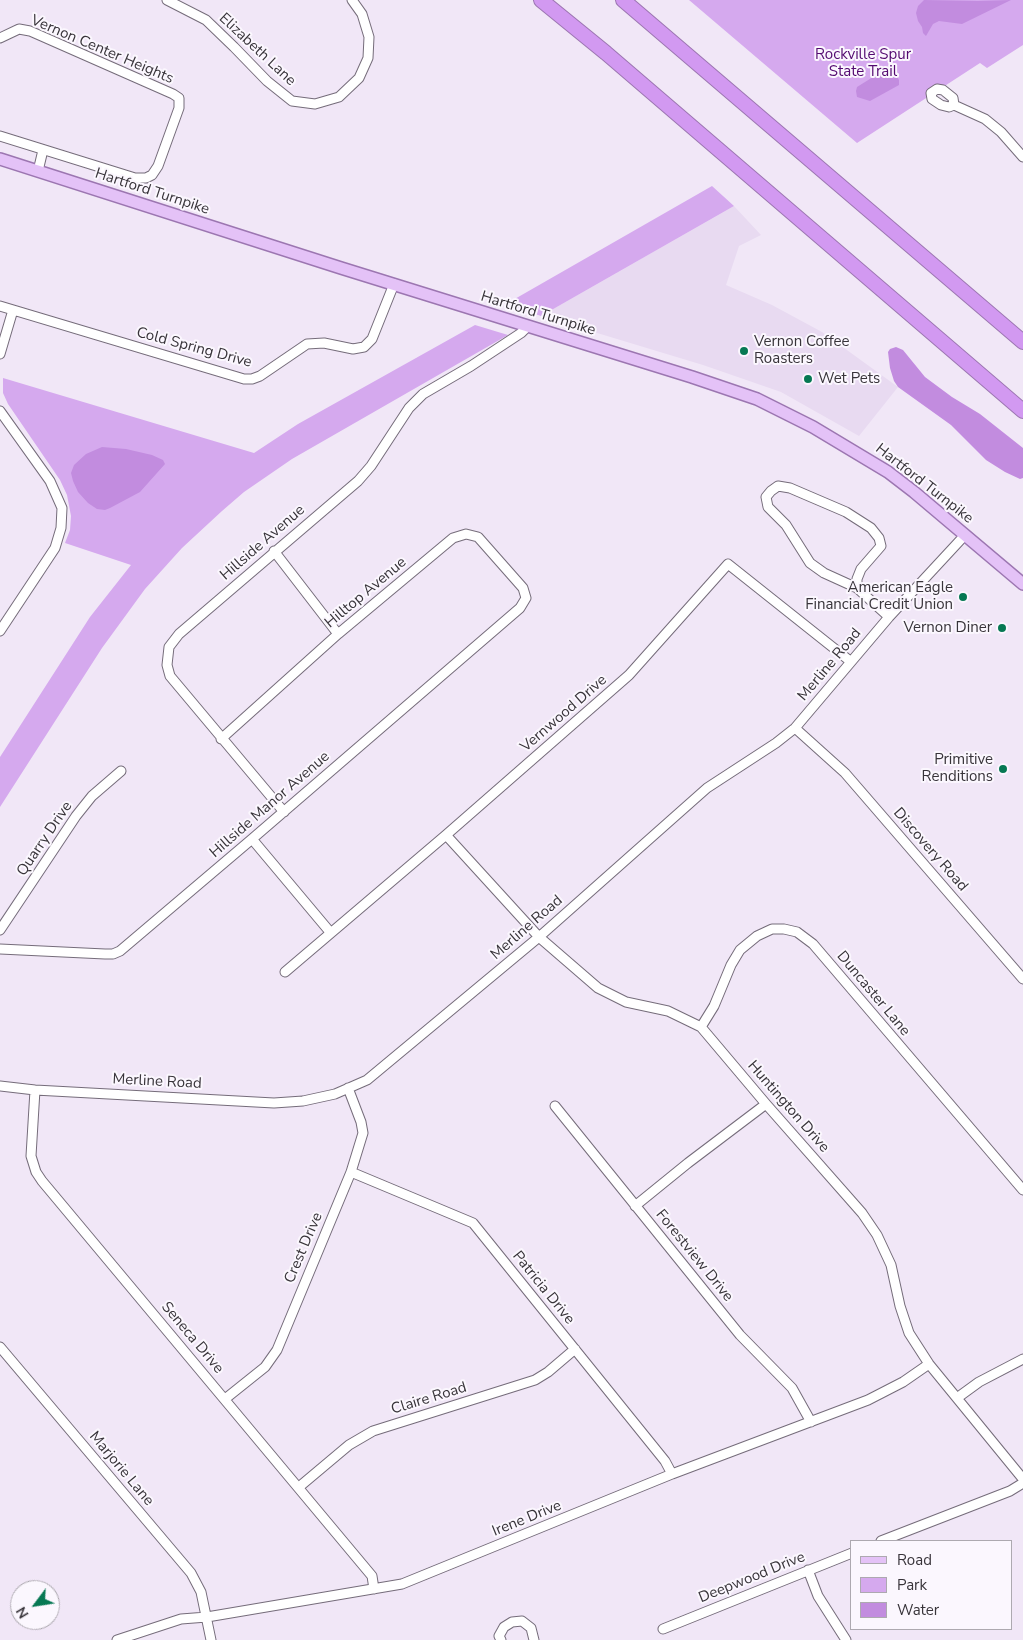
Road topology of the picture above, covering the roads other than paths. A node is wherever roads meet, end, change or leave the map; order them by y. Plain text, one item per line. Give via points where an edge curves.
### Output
1 (167, 0) edge
2 (352, 0) edge
3 (541, 0) edge
4 (624, 0) edge
5 (0, 38) edge
6 (954, 104) dead end
7 (0, 136) edge
8 (43, 150) junction
9 (1023, 157) edge
10 (0, 158) edge
11 (38, 170) junction
12 (394, 284) junction
13 (0, 306) edge
14 (14, 310) junction
15 (528, 326) junction
16 (1023, 342) edge
17 (0, 354) edge
18 (0, 410) edge
19 (1023, 411) edge
20 (965, 535) junction
21 (274, 551) junction
22 (1023, 584) edge
23 (857, 588) junction
24 (526, 598) joint
25 (889, 617) junction
26 (0, 631) edge
27 (338, 634) junction
28 (850, 662) junction
29 (795, 728) junction
30 (221, 739) junction
31 (121, 771) dead end
32 (284, 812) junction
33 (446, 836) junction
34 (252, 839) junction
35 (0, 930) edge
36 (330, 932) junction
37 (539, 937) junction
38 (0, 949) edge
39 (285, 972) dead end
40 (1023, 979) edge
41 (701, 1026) junction
42 (0, 1086) edge
43 (348, 1088) junction
44 (35, 1090) junction
45 (766, 1104) junction
46 (555, 1106) dead end
47 (351, 1172) junction
48 (1023, 1190) edge
49 (635, 1206) junction
50 (0, 1347) edge
51 (575, 1350) junction
52 (1023, 1359) edge
53 (929, 1364) junction
54 (957, 1398) junction
55 (225, 1399) junction
56 (811, 1422) junction
57 (672, 1474) junction
58 (1023, 1478) edge
59 (1023, 1483) edge
60 (299, 1487) junction
61 (884, 1540) edge
62 (850, 1554) edge
63 (808, 1570) junction
64 (374, 1589) junction
65 (207, 1617) junction
66 (663, 1629) dead end
67 (117, 1640) edge
68 (211, 1640) edge
69 (502, 1640) edge
70 (534, 1640) edge
71 (846, 1640) edge

1 - 2 street, Elizabeth Lane via 206,20 267,81 292,101 315,104 339,96 359,78 368,58 369,37 362,14
3 - 19 highway
4 - 16 highway
5 - 8 street, Vernon Center Heights via 19,29 30,31 179,98 179,108 158,166 146,178 135,178
6 - 9 street via 985,119 1002,132
7 - 8 street, Vernon Center Heights
8 - 11 street
10 - 11 main road, Hartford Turnpike
11 - 12 main road, Hartford Turnpike
12 - 14 street, Cold Spring Drive via 372,338 364,347 353,349 324,343 307,344 252,379
12 - 15 main road, Hartford Turnpike
13 - 14 street, Cold Spring Drive
14 - 17 street
15 - 20 main road, Hartford Turnpike via 692,377 772,406 880,467
15 - 21 street, Hillside Avenue via 471,366 423,394 409,408 362,476
18 - 26 street via 50,481 62,508 55,548
20 - 22 main road, Hartford Turnpike
20 - 25 street, Merline Road
21 - 27 street
21 - 30 street, Hillside Avenue via 179,634 169,647 167,665 170,676
23 - 23 street via 810,563 786,525 768,507 766,497 771,491 778,486 790,488 846,512 880,538 881,546 861,570
23 - 25 street
24 - 27 street, Hilltop Avenue via 522,588 478,538 466,534 453,538
24 - 32 street, Hillside Manor Avenue via 520,608
25 - 28 street, Merline Road
27 - 30 street, Hilltop Avenue
28 - 29 street, Merline Road
28 - 33 street, Vernwood Drive via 728,564 629,675
29 - 37 street, Merline Road via 707,788
29 - 40 street, Discovery Road via 845,773
30 - 32 street, Hillside Avenue
31 - 35 street, Quarry Drive via 92,796 76,816
32 - 34 street, Hillside Manor Avenue
33 - 36 street, Vernwood Drive
33 - 37 street, Huntington Drive
34 - 36 street
34 - 38 street, Hillside Manor Avenue via 120,951 113,954
36 - 39 street, Vernwood Drive
37 - 41 street, Huntington Drive via 598,988 626,1002 668,1011
37 - 43 street, Merline Road via 367,1080
41 - 45 street, Huntington Drive
41 - 48 street, Duncaster Lane via 740,950 757,936 772,930 784,928 797,932 813,944
42 - 44 street, Merline Road
43 - 44 street, Merline Road via 303,1101 274,1103
43 - 47 street, Crest Drive via 363,1134
44 - 55 street, Seneca Drive via 31,1156 36,1172
45 - 49 street
45 - 53 street, Huntington Drive via 862,1212 877,1235 891,1265 909,1333
46 - 49 street, Forestview Drive
47 - 51 street, Patricia Drive via 473,1222
47 - 55 street, Crest Drive via 276,1350 265,1368
49 - 56 street, Forestview Drive via 740,1335 792,1388
50 - 65 street, Marjorie Lane via 191,1573 201,1592
51 - 57 street, Patricia Drive
51 - 60 street, Claire Road via 535,1380 373,1431 349,1446
52 - 54 street
53 - 54 street, Huntington Drive
53 - 56 street, Irene Drive via 868,1400
54 - 58 street, Huntington Drive
55 - 60 street, Seneca Drive
56 - 57 street, Irene Drive
57 - 64 street, Irene Drive via 417,1579
59 - 61 street
60 - 64 street, Seneca Drive via 372,1576
62 - 63 street, Deepwood Drive
63 - 66 street, Deepwood Drive
63 - 71 street via 818,1596
64 - 65 street, Irene Drive
65 - 67 street, Irene Drive via 181,1619
65 - 68 street, Marjorie Lane
69 - 70 street via 500,1636 504,1628 512,1622 522,1621 531,1628

